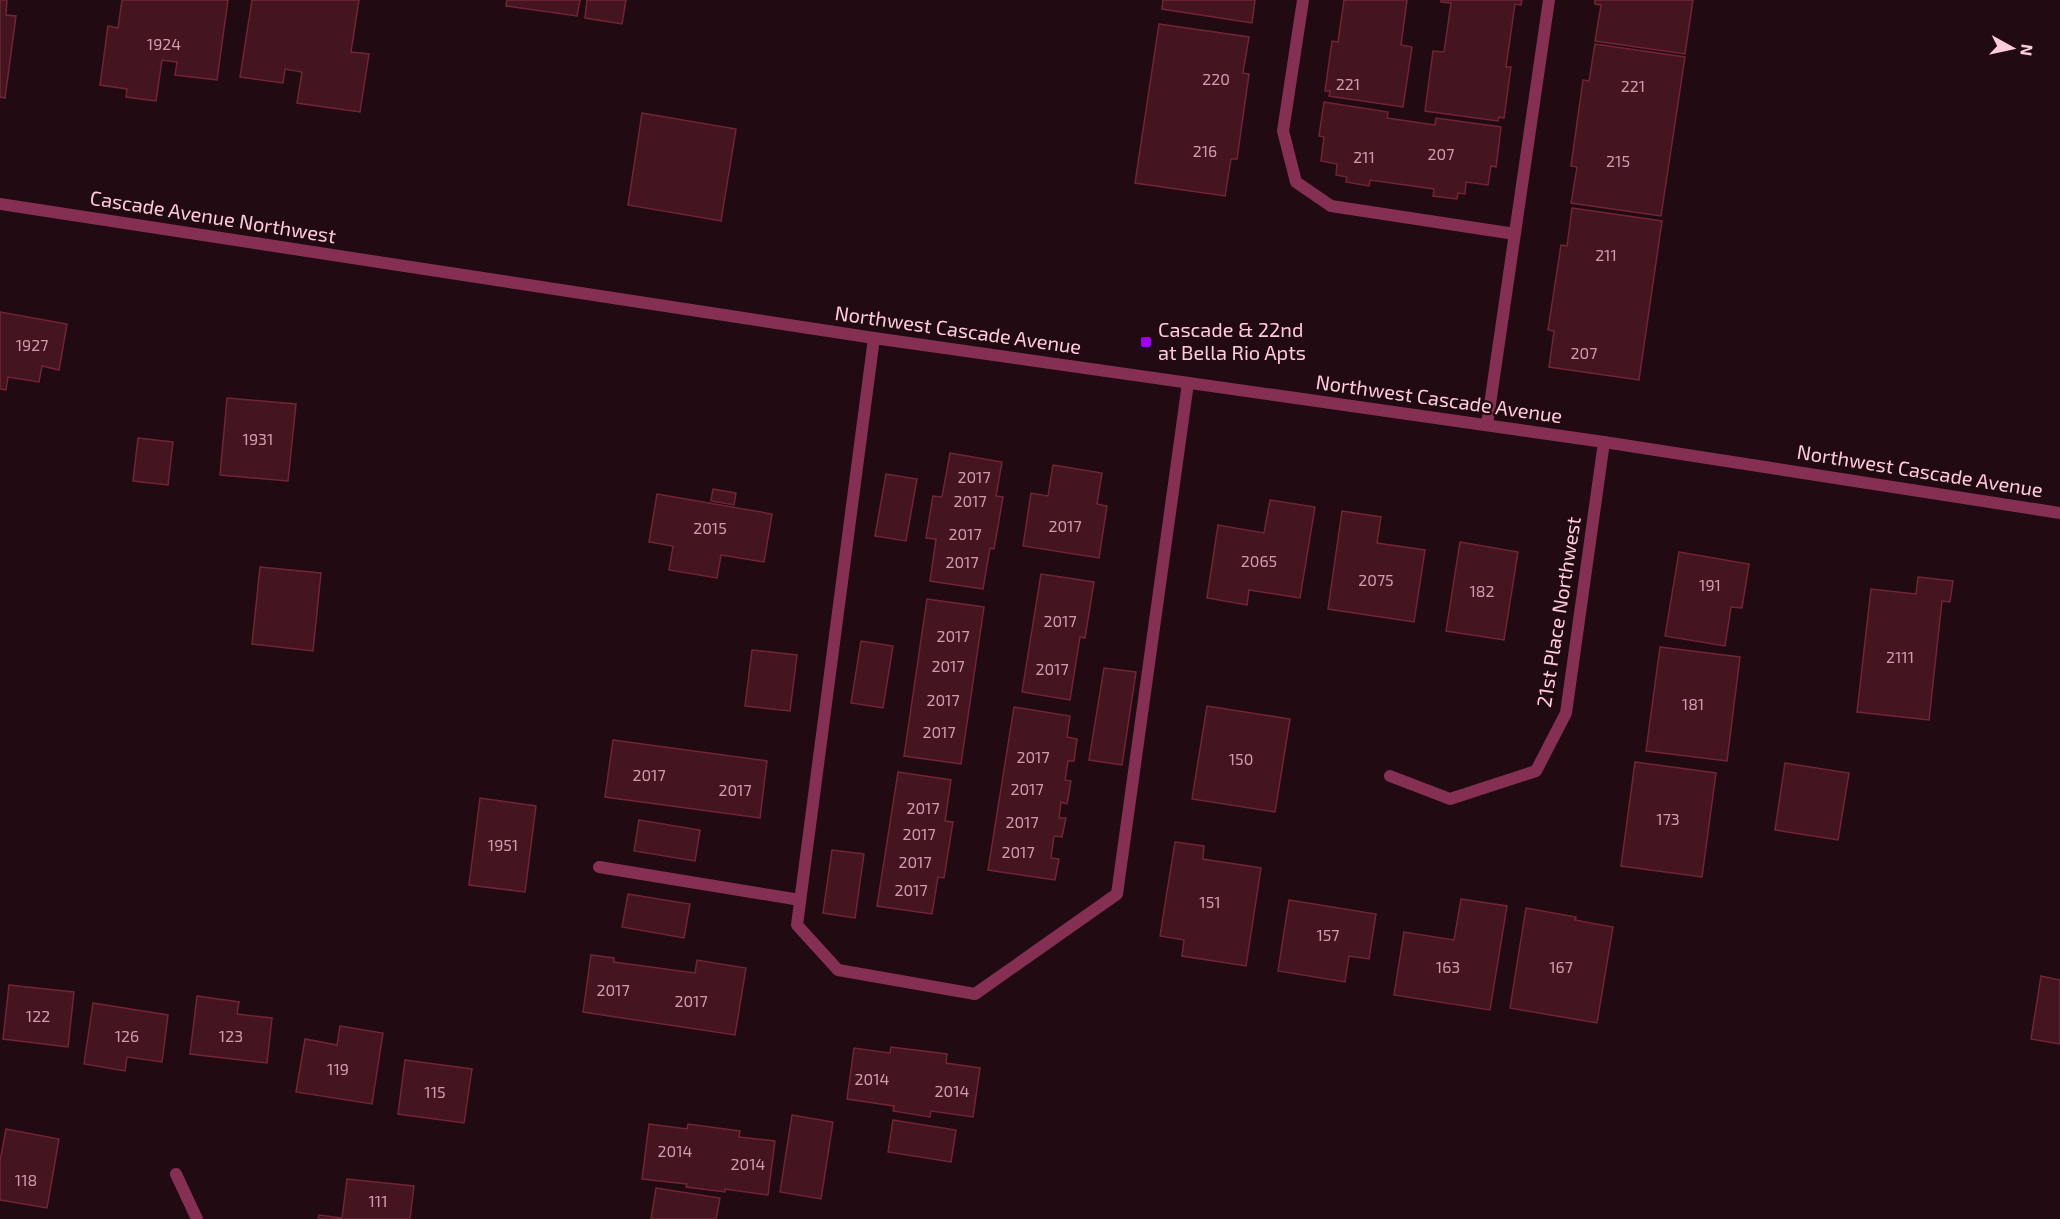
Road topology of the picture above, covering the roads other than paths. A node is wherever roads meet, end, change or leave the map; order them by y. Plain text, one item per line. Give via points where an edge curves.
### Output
1 (1303, 0) edge
2 (1549, 0) edge
3 (0, 204) edge
4 (1515, 234) junction
5 (420, 269) joint
6 (874, 338) junction
7 (1188, 383) junction
8 (1487, 425) junction
9 (1604, 442) junction
10 (2060, 513) edge
11 (1390, 776) dead end
12 (599, 867) dead end
13 (800, 900) junction
14 (176, 1174) dead end
15 (197, 1219) edge

1 - 4 street via 1283,131 1296,182 1331,206
2 - 4 street
3 - 5 street, Cascade Avenue Northwest
4 - 8 street
5 - 6 street, Northwest Cascade Avenue
6 - 7 street, Northwest Cascade Avenue
6 - 13 street
7 - 8 street, Northwest Cascade Avenue
7 - 13 street via 1116,894 975,994 838,970 797,925
8 - 9 street, Northwest Cascade Avenue
9 - 10 street, Northwest Cascade Avenue
9 - 11 street, 21st Place Northwest via 1566,713 1536,771 1450,799
12 - 13 street
14 - 15 street

